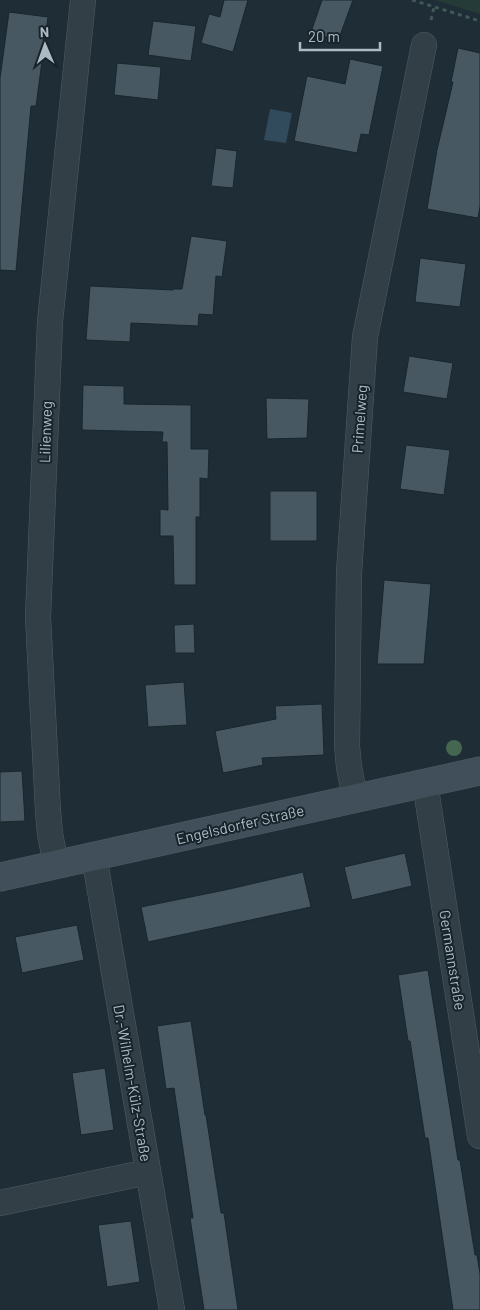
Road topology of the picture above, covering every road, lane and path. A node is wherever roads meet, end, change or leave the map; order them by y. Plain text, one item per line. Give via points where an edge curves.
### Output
1 (84, 0) edge
2 (412, 0) edge
3 (480, 21) edge
4 (424, 45) dead end
5 (480, 771) edge
6 (425, 783) junction
7 (355, 798) junction
8 (94, 856) junction
9 (56, 864) junction
10 (0, 877) edge
11 (480, 1136) edge
12 (148, 1172) junction
13 (0, 1202) edge
14 (172, 1310) edge

1 - 9 street, Lilienweg via 50,322 38,617 48,811
2 - 3 path
4 - 7 street, Primelweg via 365,337 349,573 347,746
5 - 6 street, Engelsdorfer Straße
6 - 7 street, Engelsdorfer Straße
6 - 11 street, Germannstraße
7 - 8 street, Engelsdorfer Straße
8 - 9 street, Engelsdorfer Straße
8 - 12 street, Dr.-Wilhelm-Külz-Straße
9 - 10 street, Engelsdorfer Straße
12 - 13 street
12 - 14 street, Dr.-Wilhelm-Külz-Straße

